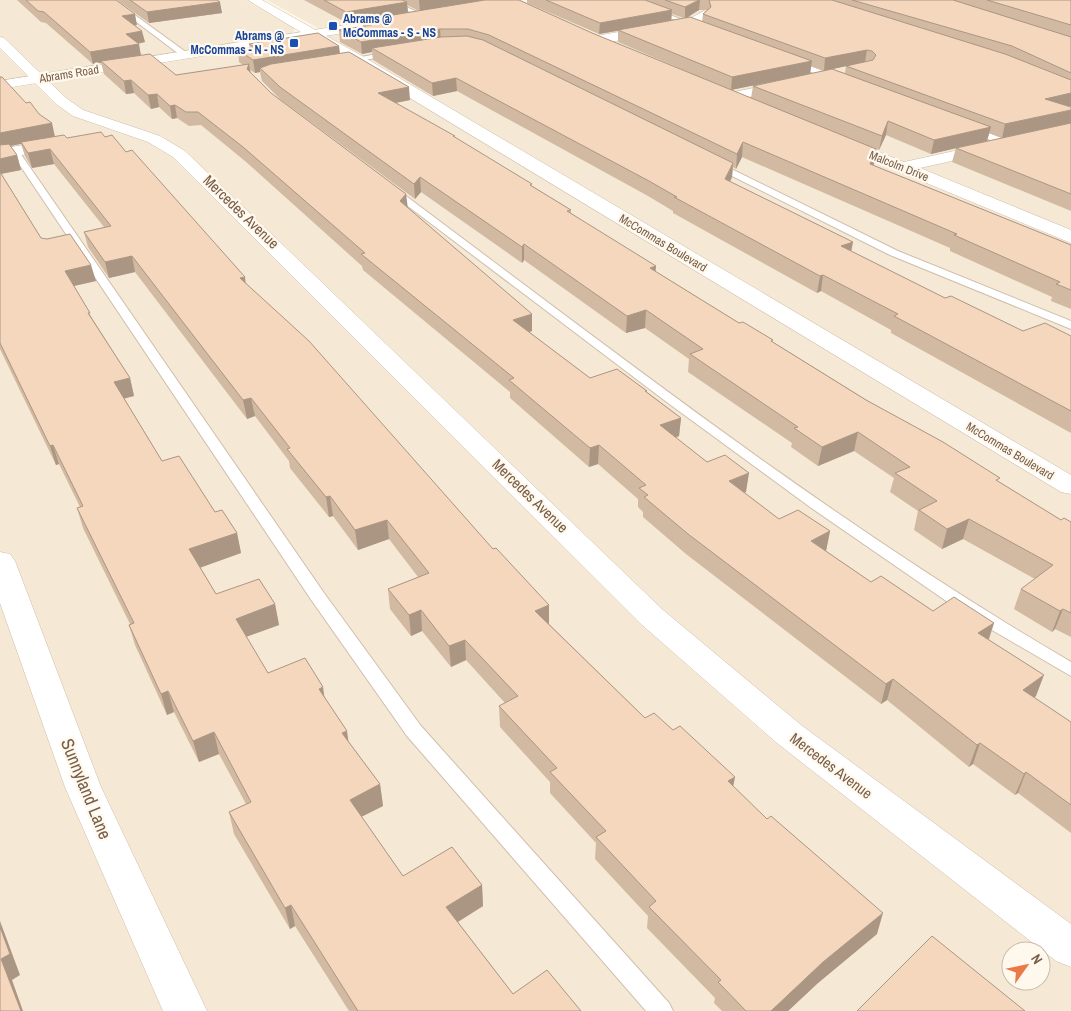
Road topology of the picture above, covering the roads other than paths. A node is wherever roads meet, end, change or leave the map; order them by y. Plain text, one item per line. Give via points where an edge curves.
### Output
1 (110, 0) edge
2 (254, 0) edge
3 (386, 0) edge
4 (624, 0) edge
5 (428, 15) joint
6 (704, 15) edge
7 (689, 23) junction
8 (706, 30) edge
9 (579, 32) edge
10 (314, 34) junction
11 (596, 40) junction
12 (0, 41) edge
13 (404, 51) edge
14 (623, 51) edge
15 (186, 55) junction
16 (357, 59) junction
17 (785, 59) edge
18 (328, 63) edge
19 (829, 76) junction
20 (847, 77) edge
21 (38, 79) junction
22 (0, 85) edge
23 (712, 90) edge
24 (730, 97) junction
25 (758, 108) edge
26 (964, 127) edge
27 (132, 131) junction
28 (101, 136) edge
29 (830, 138) edge
30 (1027, 140) edge
31 (72, 141) edge
32 (1009, 144) junction
33 (8, 153) edge
34 (704, 158) edge
35 (902, 167) junction
36 (379, 180) edge
37 (1071, 237) edge
38 (1071, 324) edge
39 (1071, 486) edge
40 (0, 561) edge
41 (1071, 670) edge
42 (1071, 948) edge
43 (185, 1011) edge
44 (661, 1011) edge

1 - 15 lane
2 - 10 street, McCommas Boulevard
3 - 5 lane
4 - 7 lane
5 - 10 street, Abrams Road
6 - 7 street
7 - 8 lane
7 - 11 street
9 - 11 street
10 - 15 street, Abrams Road
10 - 16 street, McCommas Boulevard
11 - 14 street
12 - 21 street, Mercedes Avenue
13 - 16 lane
15 - 21 street, Abrams Road
16 - 18 lane
16 - 39 street, McCommas Boulevard
17 - 19 lane
19 - 20 street
19 - 24 street
21 - 22 street, Abrams Road
21 - 27 street, Mercedes Avenue via 78,114
23 - 24 street
24 - 25 street
26 - 32 lane
27 - 28 street
27 - 42 street, Mercedes Avenue via 166,146 194,167 645,610 717,675 789,734
29 - 35 street, Malcolm Drive
30 - 32 street
31 - 33 street
32 - 35 street
33 - 44 lane via 414,731
34 - 38 lane via 894,252
35 - 37 street, Malcolm Drive
36 - 41 lane via 838,520 962,604
40 - 43 street, Sunnyland Lane via 83,787

